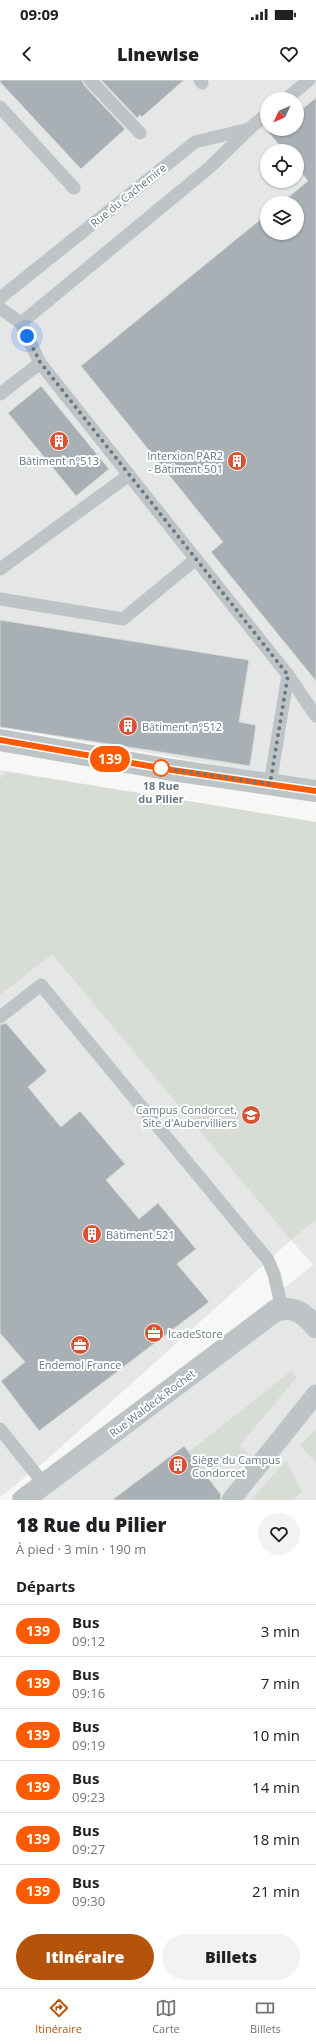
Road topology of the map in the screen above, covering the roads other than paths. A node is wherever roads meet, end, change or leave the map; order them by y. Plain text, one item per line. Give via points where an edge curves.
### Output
1 (90, 80) edge
2 (309, 80) edge
3 (294, 92) edge
4 (0, 106) edge
5 (260, 120) edge
6 (249, 129) junction
7 (140, 133) dead end
8 (74, 188) dead end
9 (0, 298) edge
10 (0, 308) edge
11 (21, 323) junction
12 (40, 362) junction
13 (0, 394) edge
14 (129, 475) junction
15 (196, 559) junction
16 (0, 569) edge
17 (0, 600) edge
18 (288, 675) junction
19 (316, 716) edge
20 (0, 740) edge
21 (270, 784) junction
22 (316, 792) edge
23 (0, 1017) edge
24 (282, 1309) junction
25 (316, 1327) edge
26 (316, 1394) edge
27 (0, 1429) edge
28 (44, 1484) junction
29 (23, 1500) edge
30 (231, 1500) edge

1 - 7 lane
2 - 3 lane
4 - 8 lane
5 - 6 lane, Rue du Cachemire
6 - 9 lane, Rue du Cachemire via 195,142
6 - 11 lane via 210,167
10 - 11 lane
11 - 12 lane
12 - 13 lane
12 - 14 lane
14 - 15 lane
14 - 16 lane
15 - 17 lane via 123,619
15 - 18 lane
18 - 19 lane
18 - 21 lane
20 - 21 street
21 - 22 street
23 - 24 lane via 41,985 268,1260
24 - 25 street via 300,1312
24 - 28 street, Rue Waldeck Rochet via 274,1311
26 - 30 street
27 - 28 lane
28 - 29 street, Rue Waldeck Rochet

